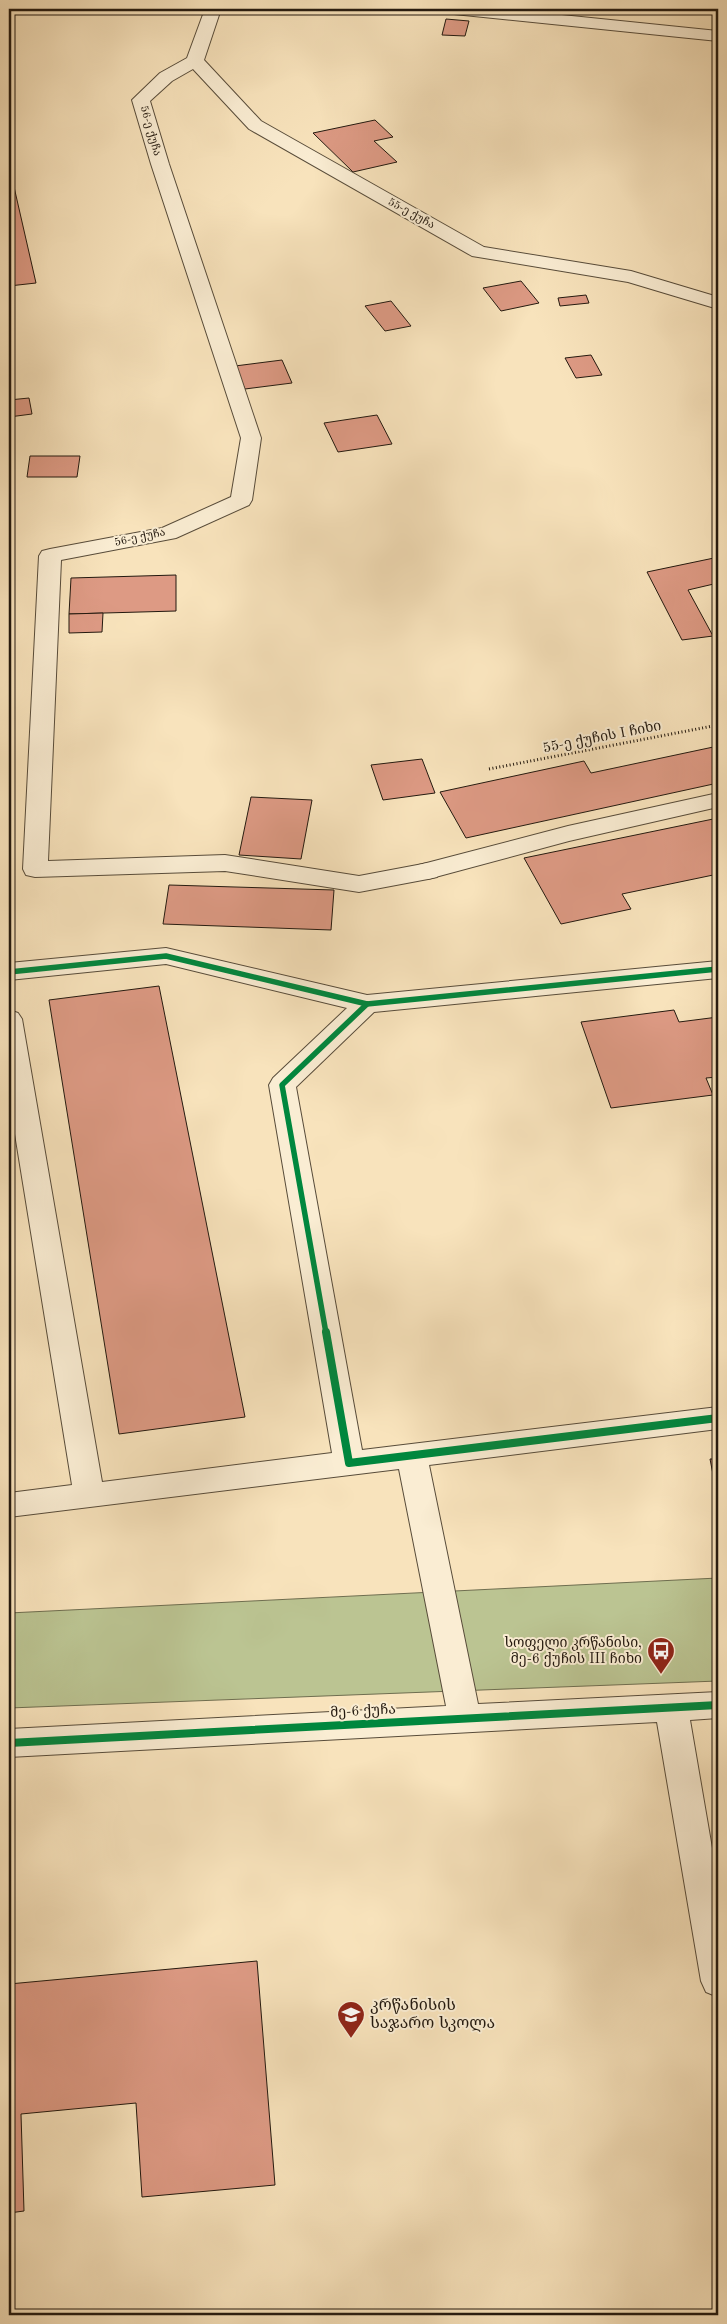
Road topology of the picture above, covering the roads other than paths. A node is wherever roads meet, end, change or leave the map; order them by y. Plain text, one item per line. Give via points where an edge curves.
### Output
1 (214, 9) edge
2 (454, 9) edge
3 (718, 36) edge
4 (194, 61) junction
5 (718, 303) edge
6 (718, 800) edge
7 (718, 969) edge
8 (9, 972) edge
9 (367, 1004) junction
10 (9, 1019) edge
11 (718, 1418) edge
12 (412, 1456) junction
13 (349, 1463) junction
14 (89, 1494) junction
15 (9, 1505) edge
16 (718, 1705) edge
17 (671, 1707) junction
18 (464, 1718) junction
19 (9, 1744) edge
20 (718, 1981) edge

1 - 4 street
2 - 3 street
4 - 5 street, 55-ე ქუჩა via 255,125 478,252 631,277
4 - 6 street, 56-ე ქუჩა via 166,77 141,100 251,438 241,500 168,533 50,556 35,869 225,863 359,884 428,871 568,834
7 - 9 street
8 - 9 street via 166,956
9 - 13 street via 282,1085
10 - 14 street
11 - 12 street
12 - 13 street
12 - 18 street
13 - 14 street
14 - 15 street
16 - 17 street, მე-6 ქუჩა
17 - 18 street, მე-6 ქუჩა
17 - 20 street
18 - 19 street, მე-6 ქუჩა

